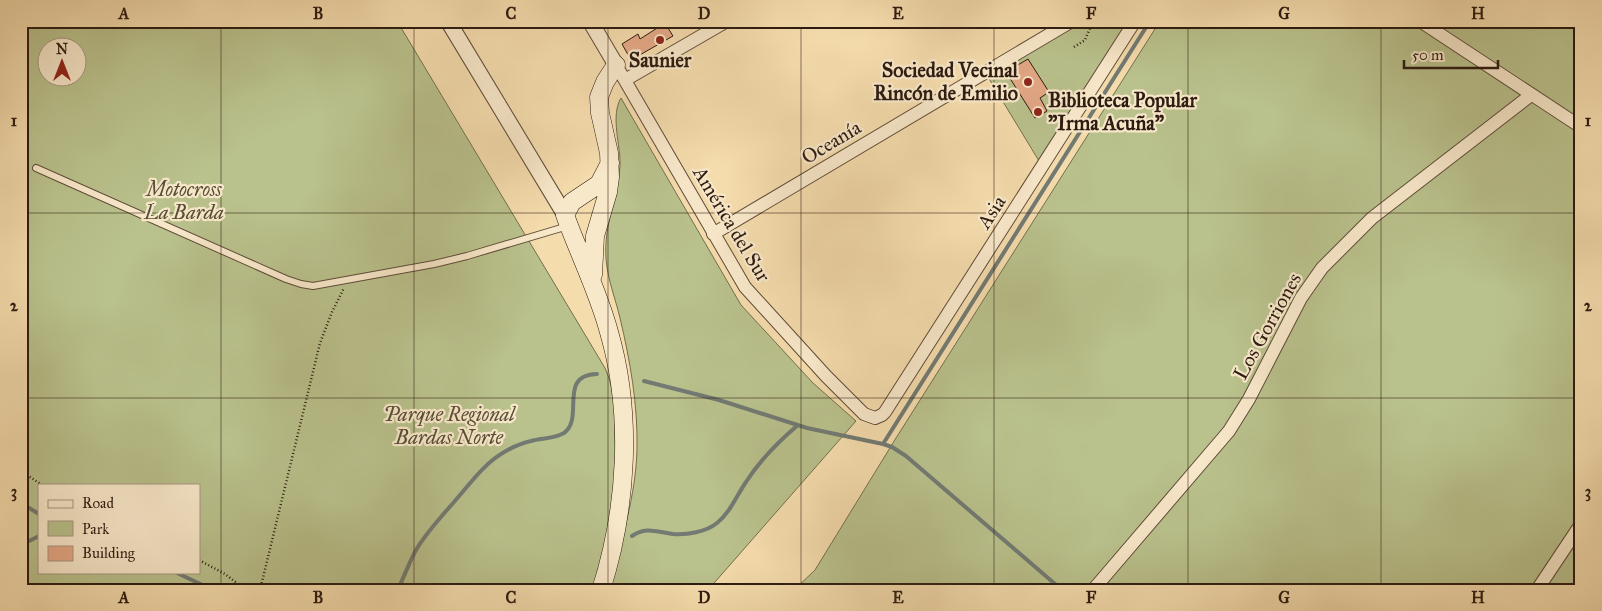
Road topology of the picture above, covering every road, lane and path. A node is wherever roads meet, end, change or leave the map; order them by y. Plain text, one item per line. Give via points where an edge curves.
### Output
1 (448, 21) edge
2 (590, 21) edge
3 (727, 21) edge
4 (1072, 21) edge
5 (1093, 21) edge
6 (1420, 21) edge
7 (1132, 23) edge
8 (1074, 47) dead end
9 (616, 65) junction
10 (625, 80) junction
11 (1531, 95) junction
12 (1581, 127) edge
13 (610, 163) junction
14 (36, 168) dead end
15 (567, 220) junction
16 (713, 234) junction
17 (348, 280) junction
18 (594, 286) junction
19 (876, 418) joint
20 (21, 471) edge
21 (40, 484) edge
22 (1581, 524) edge
23 (200, 561) edge
24 (246, 590) edge
25 (260, 590) edge
26 (600, 590) edge
27 (1093, 590) edge
28 (1537, 590) edge

1 - 15 street
2 - 9 street, América del Sur
3 - 10 street
4 - 16 street, Oceanía
5 - 8 path via 1085,40
6 - 11 street
7 - 19 street, Asia via 885,412
9 - 10 street, América del Sur
9 - 13 main road via 601,89 598,104
10 - 16 street, América del Sur
11 - 12 street
11 - 27 street, Los Gorriones via 1372,218 1322,268 1301,298 1229,431
13 - 15 main road via 599,184 572,202
13 - 18 main road via 609,185 595,236
14 - 17 lane via 286,279 314,286
15 - 17 lane via 467,256
15 - 18 main road
16 - 19 street, América del Sur via 753,297 864,414
17 - 25 path via 320,343
18 - 26 main road via 615,354 624,438 620,505
20 - 21 path
22 - 28 street
23 - 24 path

